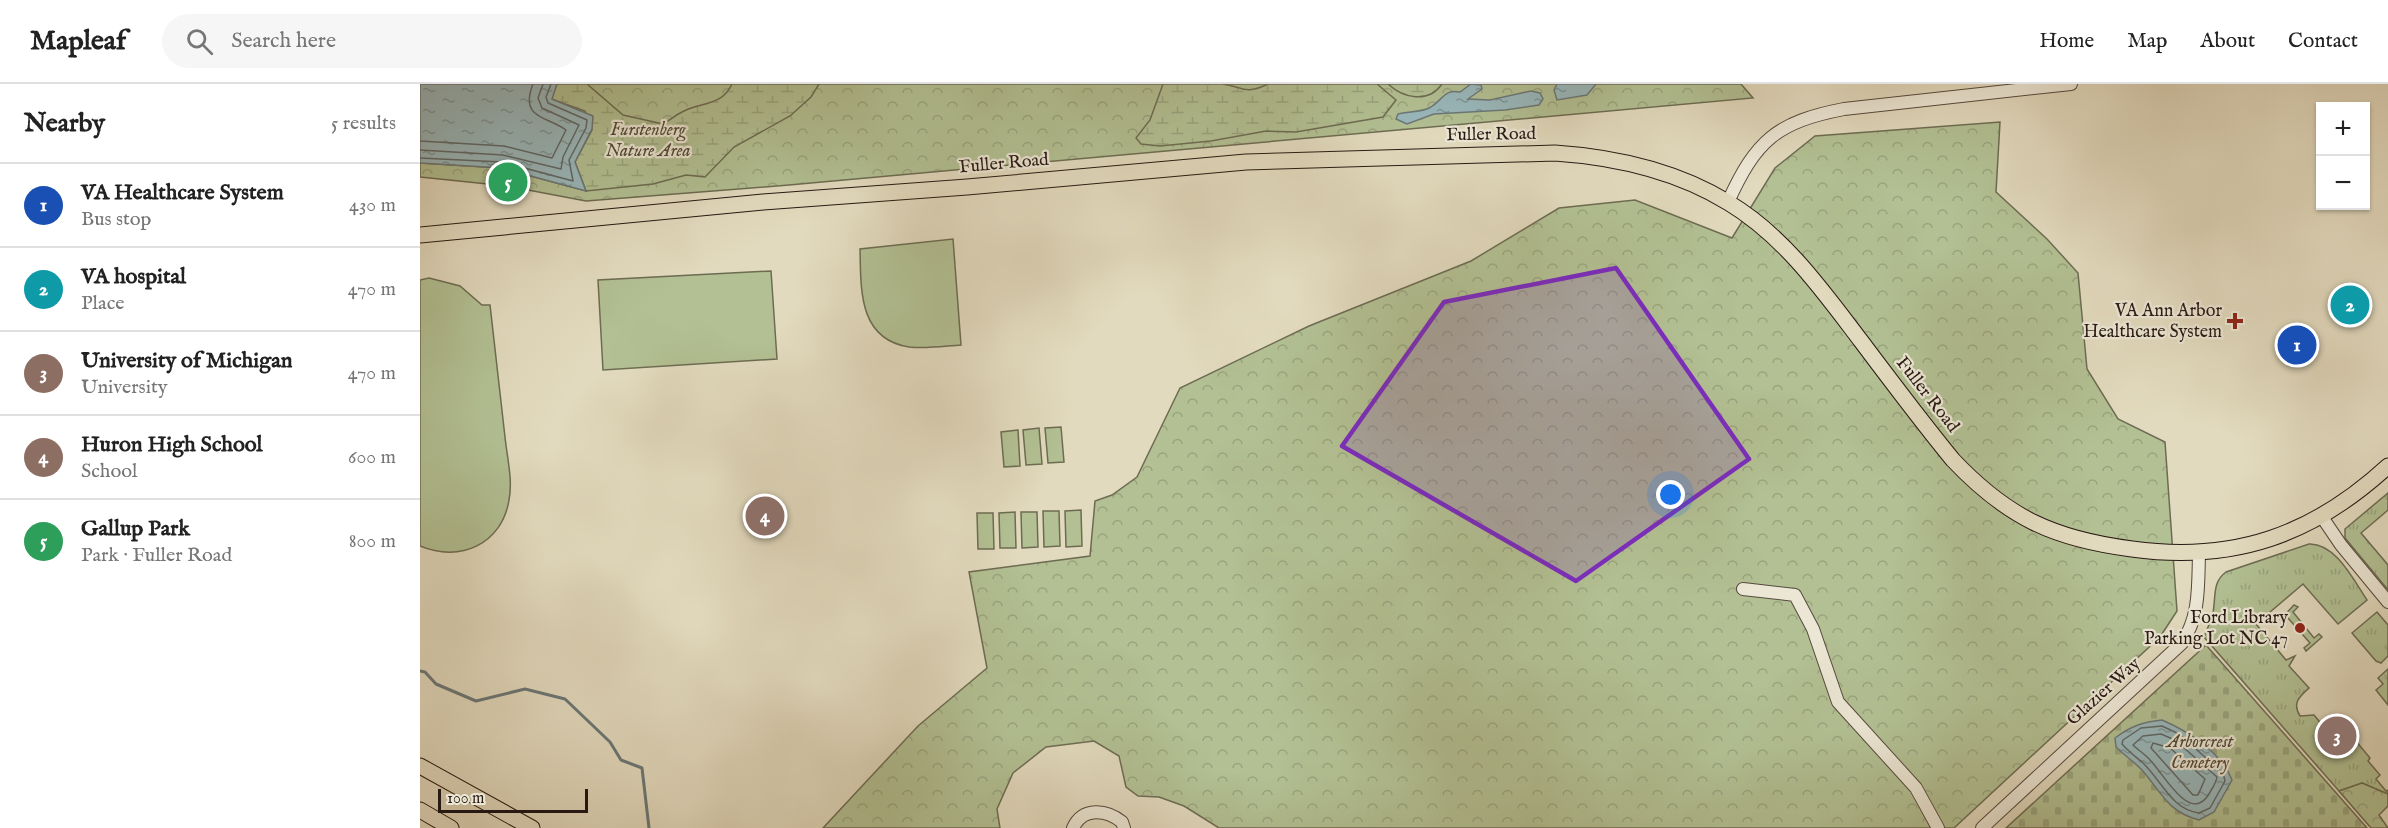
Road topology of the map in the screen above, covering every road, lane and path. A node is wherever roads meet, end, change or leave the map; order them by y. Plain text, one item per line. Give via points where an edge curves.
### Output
1 (2071, 84) edge
2 (1728, 202) junction
3 (420, 235) edge
4 (2388, 466) edge
5 (2322, 517) junction
6 (2199, 554) junction
7 (1743, 589) dead end
8 (2388, 602) edge
9 (420, 766) edge
10 (420, 810) edge
11 (451, 828) edge
12 (532, 828) edge
13 (1073, 828) edge
14 (1125, 828) edge
15 (1938, 828) edge
16 (1982, 828) edge

1 - 2 street via 1809,116 1786,126 1760,147
2 - 3 main road, Fuller Road via 1678,179 1600,156 1450,154 1246,162
2 - 6 main road, Fuller Road via 1775,239 1809,274 1953,460 2002,505 2038,526 2079,541
4 - 5 main road, Fuller Road
5 - 6 main road, Fuller Road via 2258,543
5 - 8 street
6 - 16 street, Glazier Way via 2196,610 2192,628 2182,643
7 - 15 street via 1795,595 1813,629 1838,702 1916,788
9 - 12 main road
10 - 11 main road
13 - 14 street via 1092,812 1105,812

